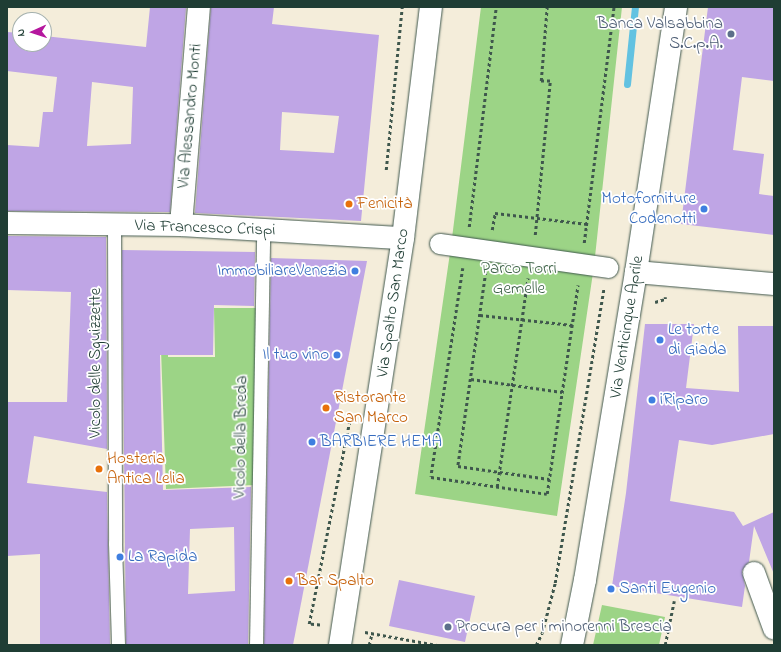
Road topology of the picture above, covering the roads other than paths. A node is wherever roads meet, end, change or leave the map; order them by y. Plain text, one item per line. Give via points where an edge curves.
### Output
1 (199, 7) edge
2 (431, 7) edge
3 (676, 7) edge
4 (7, 223) edge
5 (114, 225) junction
6 (181, 225) junction
7 (263, 230) junction
8 (403, 238) junction
9 (440, 244) dead end
10 (608, 268) road end
11 (636, 272) junction
12 (774, 284) edge
13 (754, 573) dead end
14 (774, 628) edge
15 (118, 645) edge
16 (256, 645) edge
17 (340, 645) edge
18 (572, 645) edge

1 - 6 main road, Via Alessandro Monti
2 - 8 main road, Via Spalto San Marco
3 - 11 main road, Via Venticinque Aprile
4 - 5 main road, Via Francesco Crispi
5 - 6 main road, Via Francesco Crispi
5 - 15 lane, Vicolo delle Sguizzette via 114,536
6 - 7 main road, Via Francesco Crispi
7 - 8 main road, Via Francesco Crispi
7 - 16 lane, Vicolo della Breda
8 - 17 main road, Via Spalto San Marco
9 - 10 street
11 - 12 main road
11 - 18 main road, Via Venticinque Aprile
13 - 14 main road

